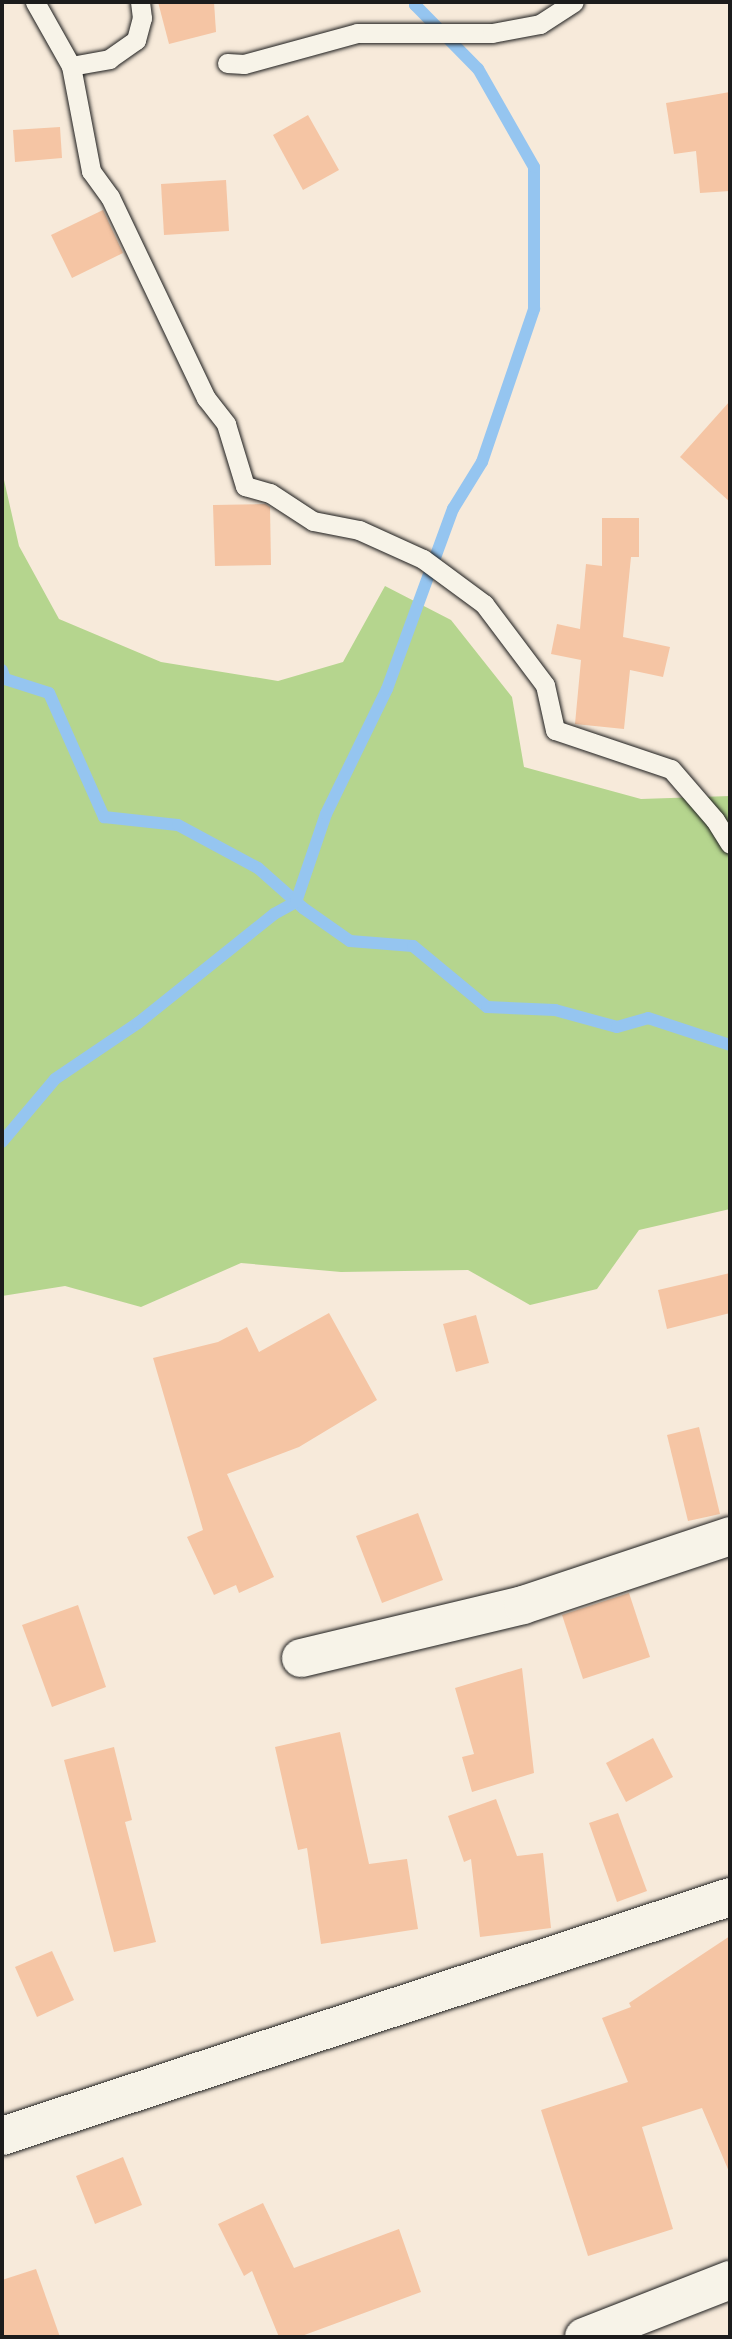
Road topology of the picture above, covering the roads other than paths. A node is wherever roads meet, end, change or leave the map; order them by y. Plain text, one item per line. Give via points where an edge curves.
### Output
1 (35, 2) edge
2 (140, 2) edge
3 (574, 2) edge
4 (227, 63) dead end
5 (71, 66) junction
6 (730, 844) edge
7 (730, 1536) edge
8 (301, 1658) dead end
9 (730, 1897) edge
10 (2, 2136) edge
11 (730, 2280) edge
12 (584, 2337) edge

1 - 5 lane
2 - 5 lane via 142,18 135,40 109,58
3 - 4 lane via 540,24 492,33 357,33 244,64
5 - 6 lane via 91,171 110,197 206,398 226,424 245,486 270,493 313,521 359,530 423,559 484,604 545,685 555,730 671,769
7 - 8 street via 523,1605
9 - 10 street
11 - 12 street

